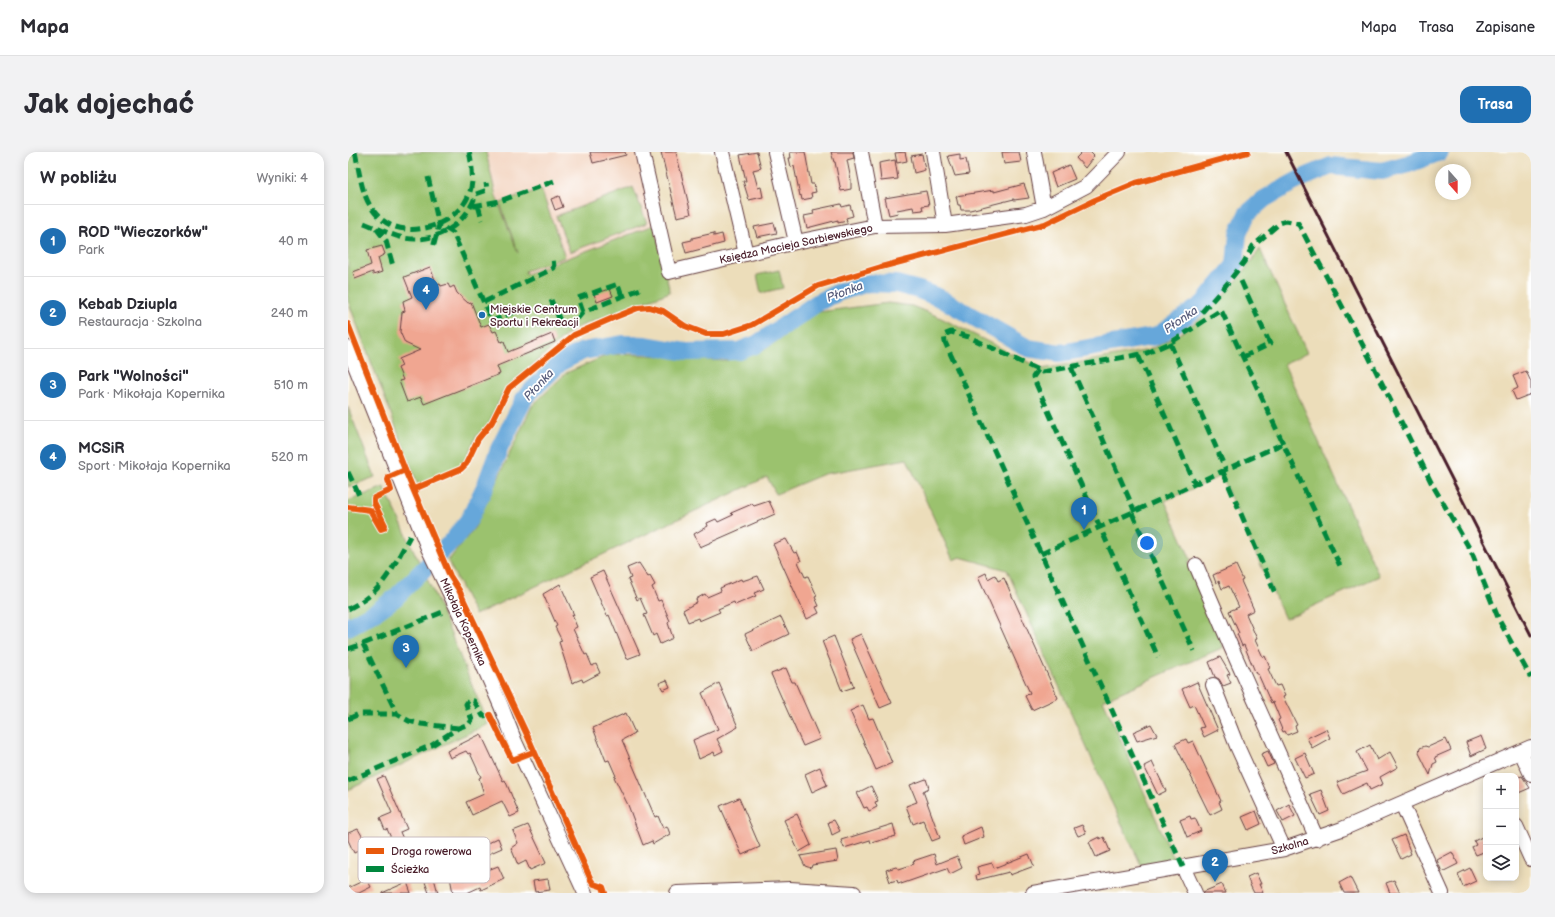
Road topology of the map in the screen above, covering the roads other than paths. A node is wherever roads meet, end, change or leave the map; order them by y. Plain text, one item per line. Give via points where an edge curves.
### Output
1 (642, 152) edge
2 (722, 152) edge
3 (775, 152) edge
4 (861, 152) edge
5 (933, 152) edge
6 (1034, 152) edge
7 (1119, 152) edge
8 (1044, 208) junction
9 (945, 225) junction
10 (875, 226) junction
11 (796, 242) junction
12 (746, 254) junction
13 (348, 348) edge
14 (1196, 565) dead end
15 (1213, 686) dead end
16 (1526, 749) edge
17 (1491, 771) edge
18 (1531, 774) edge
19 (1402, 804) junction
20 (1519, 833) edge
21 (1317, 838) junction
22 (1284, 849) junction
23 (1531, 859) edge
24 (1183, 867) junction
25 (1102, 888) edge
26 (584, 893) edge
27 (677, 893) edge
28 (854, 893) edge
29 (1033, 893) edge
30 (1195, 893) edge
31 (1442, 893) edge

1 - 12 street, Księdza Macieja Sarbiewskiego via 669,272
2 - 12 street
3 - 11 street
4 - 10 street
5 - 9 street
6 - 8 street
7 - 8 street, Księdza Macieja Sarbiewskiego via 1086,186
8 - 9 street, Księdza Macieja Sarbiewskiego via 1026,214
9 - 10 street, Księdza Macieja Sarbiewskiego
10 - 11 street, Księdza Macieja Sarbiewskiego
11 - 12 street, Księdza Macieja Sarbiewskiego
13 - 26 street, Mikołaja Kopernika via 428,548 472,640
14 - 21 street
15 - 22 street
16 - 17 street, Szkolna
16 - 18 street
17 - 19 street, Szkolna
19 - 21 street, Szkolna
19 - 31 street
20 - 23 street
21 - 22 street, Szkolna
22 - 24 street, Szkolna
24 - 25 street, Szkolna
24 - 30 street
25 - 29 street, Szkolna
27 - 28 street via 790,889

